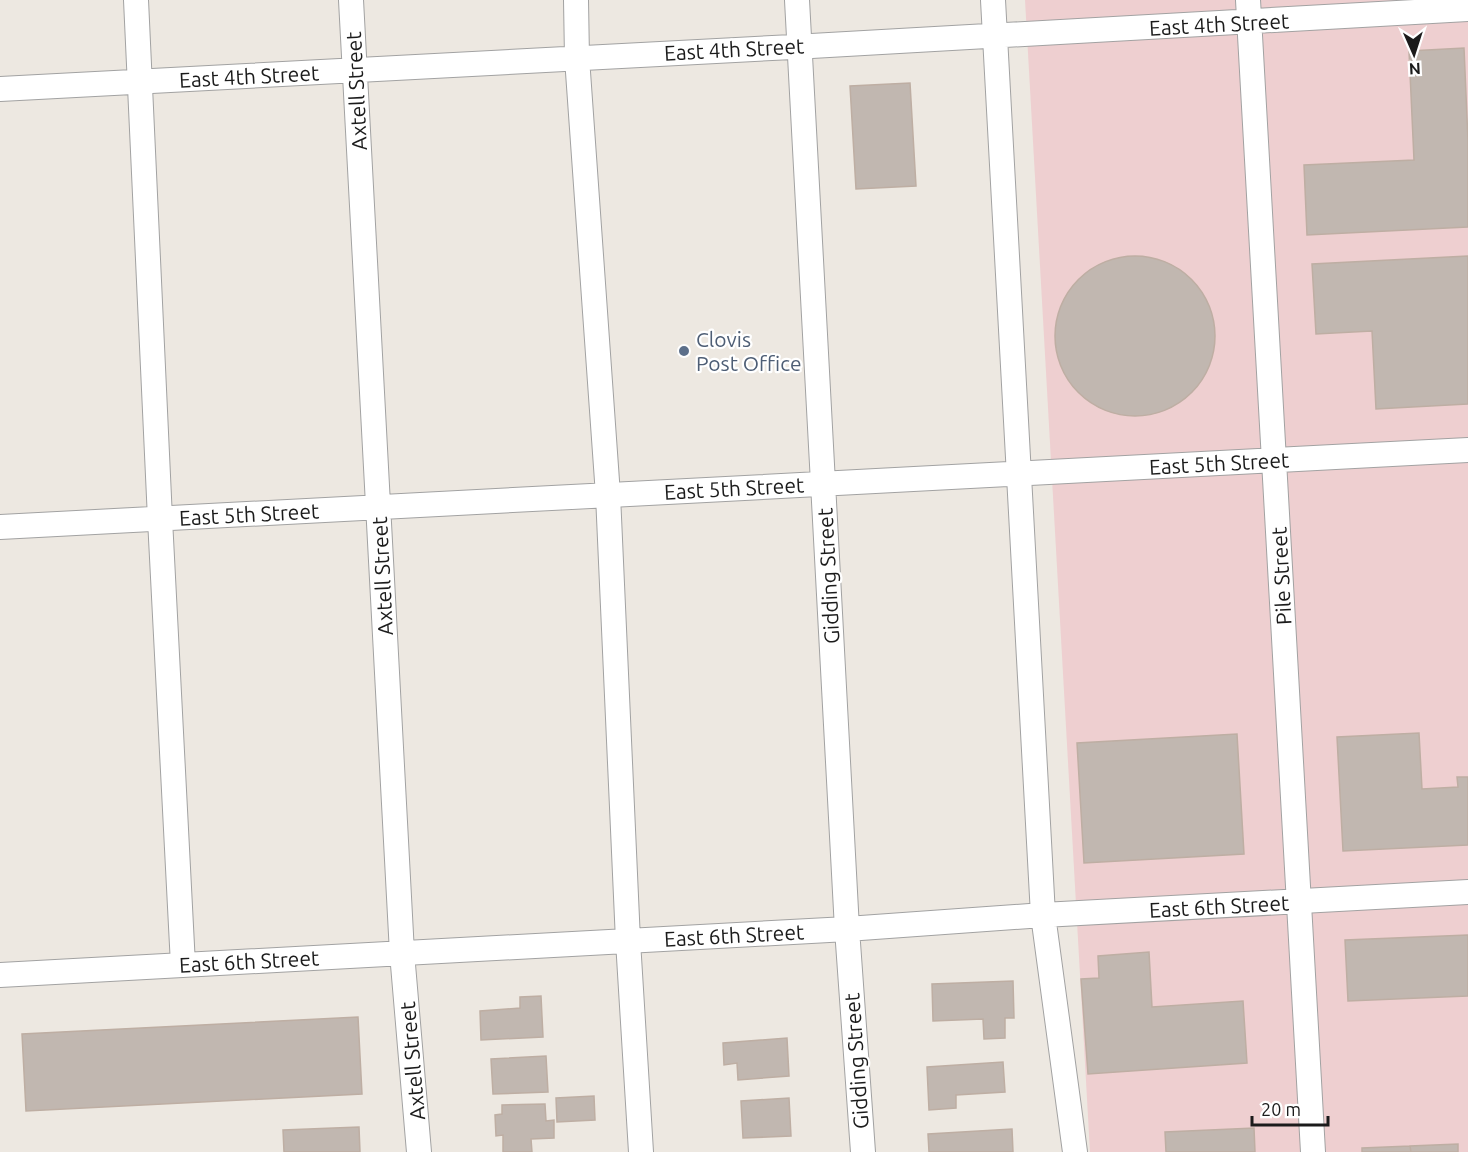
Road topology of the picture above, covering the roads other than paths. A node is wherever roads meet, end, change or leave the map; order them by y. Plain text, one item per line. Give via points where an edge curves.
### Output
1 (136, 0) edge
2 (351, 0) edge
3 (576, 0) edge
4 (797, 0) edge
5 (993, 0) edge
6 (1468, 9) edge
7 (1249, 11) edge
8 (995, 37) junction
9 (799, 46) junction
10 (578, 58) junction
11 (355, 70) junction
12 (140, 82) junction
13 (0, 89) edge
14 (1468, 450) edge
15 (1274, 461) junction
16 (1018, 473) junction
17 (823, 483) junction
18 (608, 495) junction
19 (378, 507) junction
20 (160, 519) junction
21 (0, 527) edge
22 (1468, 892) edge
23 (1299, 901) junction
24 (1043, 915) junction
25 (847, 929) junction
26 (628, 941) junction
27 (402, 953) junction
28 (183, 965) junction
29 (0, 975) edge
30 (419, 1152) edge
31 (641, 1152) edge
32 (863, 1152) edge
33 (1076, 1152) edge
34 (1313, 1152) edge

1 - 12 street
2 - 11 street, Axtell Street
3 - 10 street
4 - 9 street, Gidding Street
5 - 8 street
6 - 7 street, East 4th Street
7 - 8 street, East 4th Street
7 - 15 street, Pile Street
8 - 9 street, East 4th Street
8 - 16 street
9 - 10 street, East 4th Street
9 - 17 street, Gidding Street
10 - 11 street, East 4th Street
10 - 18 street
11 - 12 street, East 4th Street
11 - 19 street, Axtell Street
12 - 13 street, East 4th Street
12 - 20 street
14 - 15 street, East 5th Street
15 - 16 street, East 5th Street
15 - 23 street, Pile Street
16 - 17 street, East 5th Street
16 - 24 street
17 - 18 street, East 5th Street
17 - 25 street, Gidding Street
18 - 19 street, East 5th Street
18 - 26 street
19 - 20 street, East 5th Street
19 - 27 street, Axtell Street
20 - 21 street, East 5th Street
20 - 28 street
22 - 23 street, East 6th Street
23 - 24 street, East 6th Street
23 - 34 street, Pile Street
24 - 25 street, East 6th Street
24 - 33 street
25 - 26 street, East 6th Street
25 - 32 street, Gidding Street
26 - 27 street, East 6th Street
26 - 31 street
27 - 28 street, East 6th Street
27 - 30 street, Axtell Street
28 - 29 street, East 6th Street

